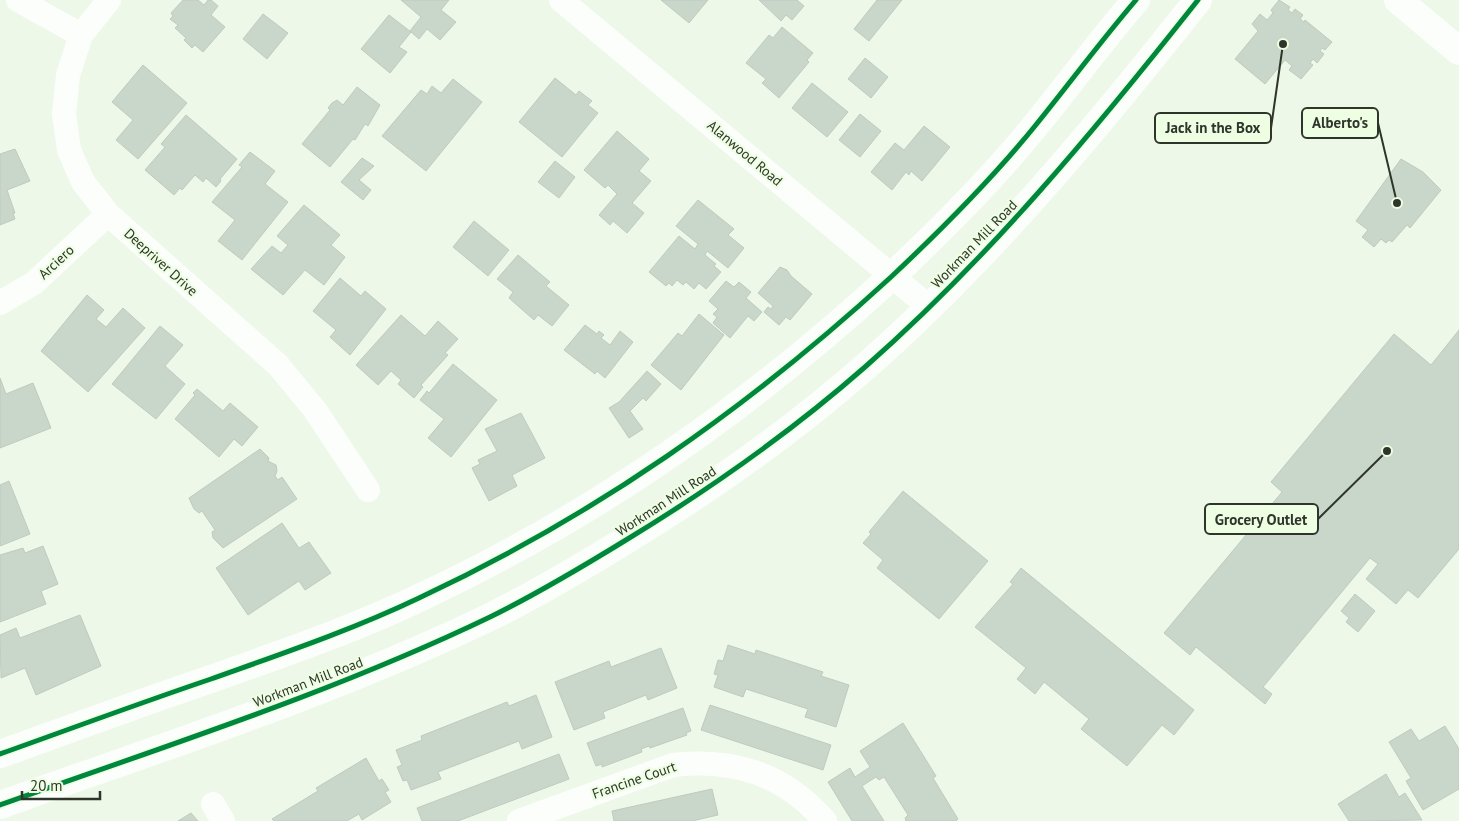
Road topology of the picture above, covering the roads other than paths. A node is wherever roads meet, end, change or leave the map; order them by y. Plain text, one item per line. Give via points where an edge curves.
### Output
1 (18, 0) edge
2 (109, 0) edge
3 (561, 0) edge
4 (1136, 0) edge
5 (1198, 0) edge
6 (1398, 0) edge
7 (81, 35) junction
8 (1459, 51) edge
9 (108, 214) junction
10 (893, 275) junction
11 (0, 303) edge
12 (929, 307) junction
13 (368, 490) dead end
14 (0, 754) edge
15 (0, 805) edge
16 (520, 821) edge
17 (825, 821) edge

1 - 7 street
2 - 7 street, Deepriver Drive
3 - 10 street, Alanwood Road
4 - 10 main road via 1033,128
5 - 12 main road, Workman Mill Road via 1062,165 1003,232
6 - 8 main road
7 - 9 street, Deepriver Drive via 68,75 64,114 69,150 83,182
9 - 11 street, Arciero via 34,283
9 - 13 street, Deepriver Drive via 278,365 315,410
10 - 12 street, Alanwood Road
10 - 14 main road via 794,363 710,428 612,494 516,549 418,599 312,643
12 - 15 main road, Workman Mill Road via 817,408 743,464 586,565 492,616 307,697
16 - 17 street, Francine Court via 673,765 699,762 727,764 768,776 796,792

